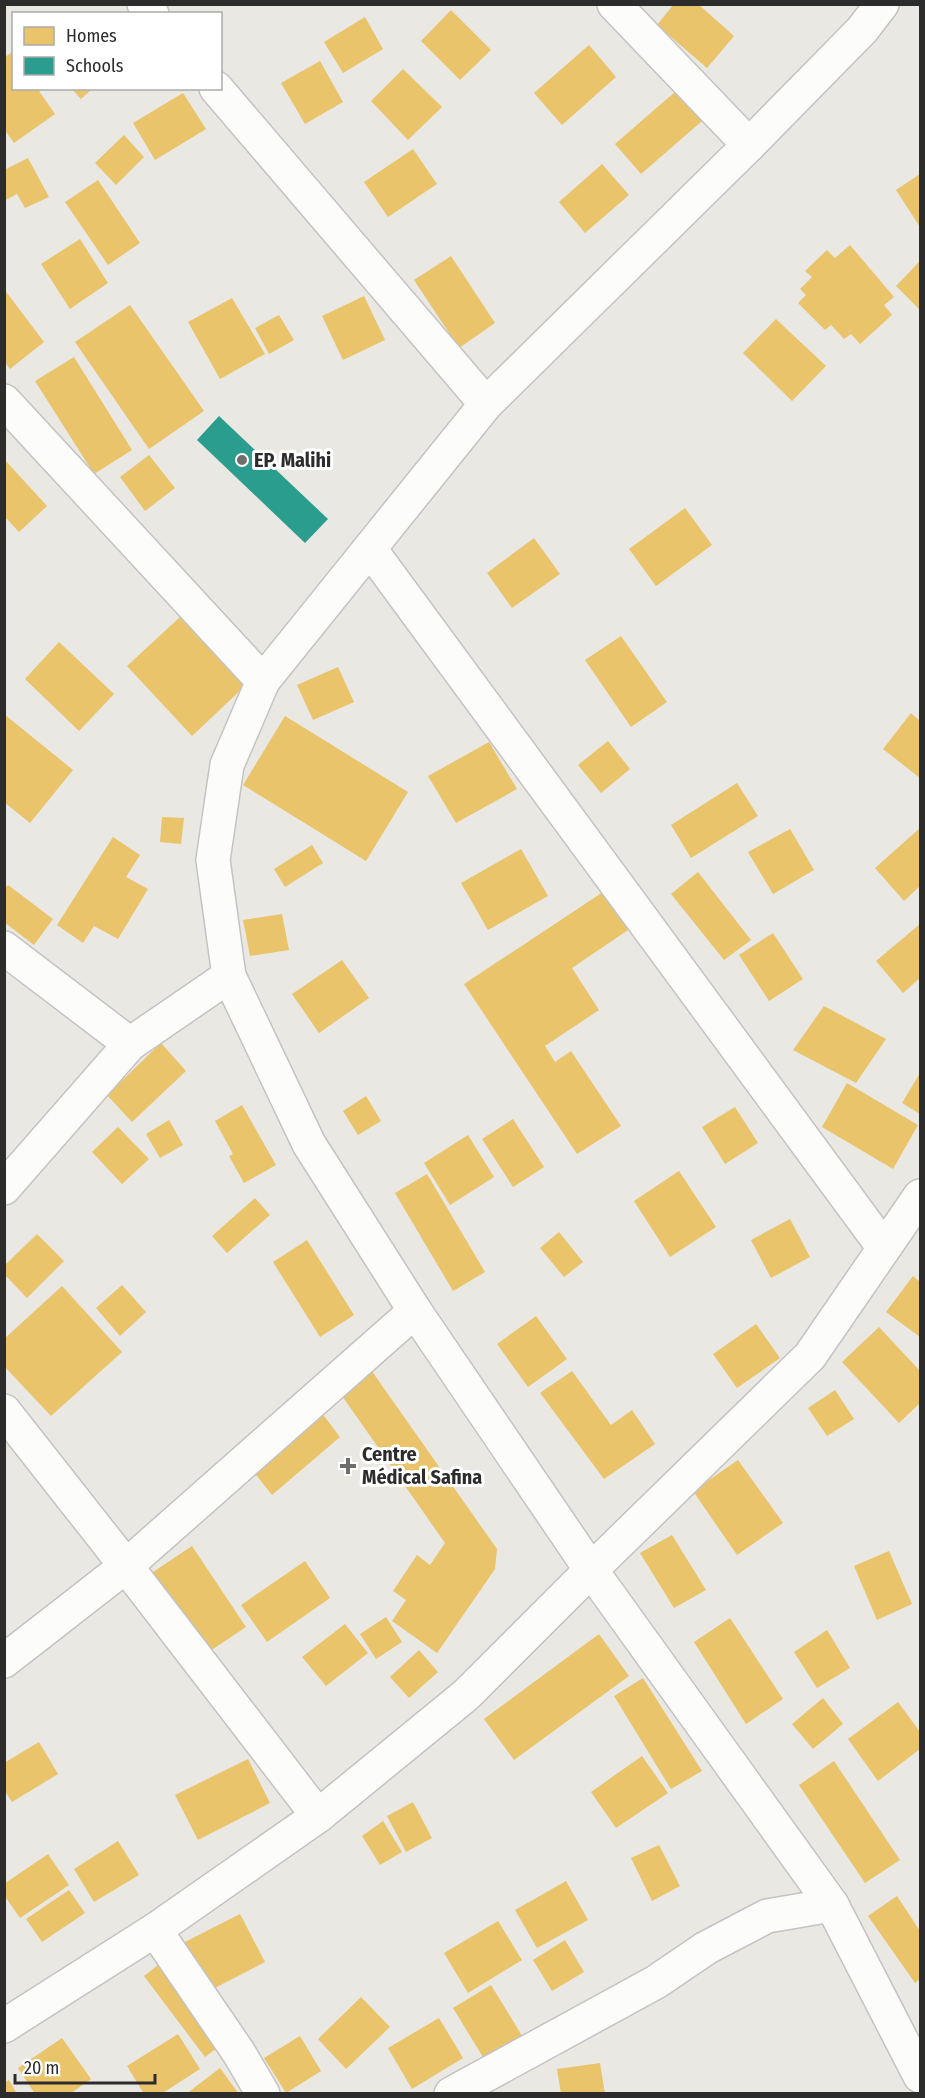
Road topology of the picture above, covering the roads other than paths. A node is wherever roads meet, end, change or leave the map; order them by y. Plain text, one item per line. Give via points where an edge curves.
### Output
1 (614, 4) edge
2 (882, 4) edge
3 (218, 90) edge
4 (749, 145) junction
5 (5, 403) edge
6 (486, 404) junction
7 (370, 549) junction
8 (263, 681) junction
9 (4, 948) edge
10 (229, 976) junction
11 (130, 1044) junction
12 (4, 1188) edge
13 (921, 1196) edge
14 (884, 1248) junction
15 (415, 1311) junction
16 (4, 1411) edge
17 (126, 1566) junction
18 (591, 1570) junction
19 (4, 1661) edge
20 (318, 1816) junction
21 (832, 1905) junction
22 (155, 1930) junction
23 (4, 2026) edge
24 (918, 2064) edge
25 (263, 2094) edge
26 (451, 2094) edge

1 - 4 street
2 - 4 street via 862,30
3 - 6 street
4 - 6 street
5 - 8 street
6 - 7 street
7 - 8 street
7 - 14 street
8 - 10 street via 227,765 213,860
9 - 11 street
10 - 11 street
10 - 15 street via 309,1144
11 - 12 street
13 - 14 street
14 - 18 street via 810,1356
15 - 17 street
15 - 18 street
16 - 17 street
17 - 19 street
17 - 20 street
18 - 20 street via 465,1695
18 - 21 street
20 - 22 street
21 - 24 street
21 - 26 street via 767,1916 706,1948 656,1982
22 - 23 street
22 - 25 street

